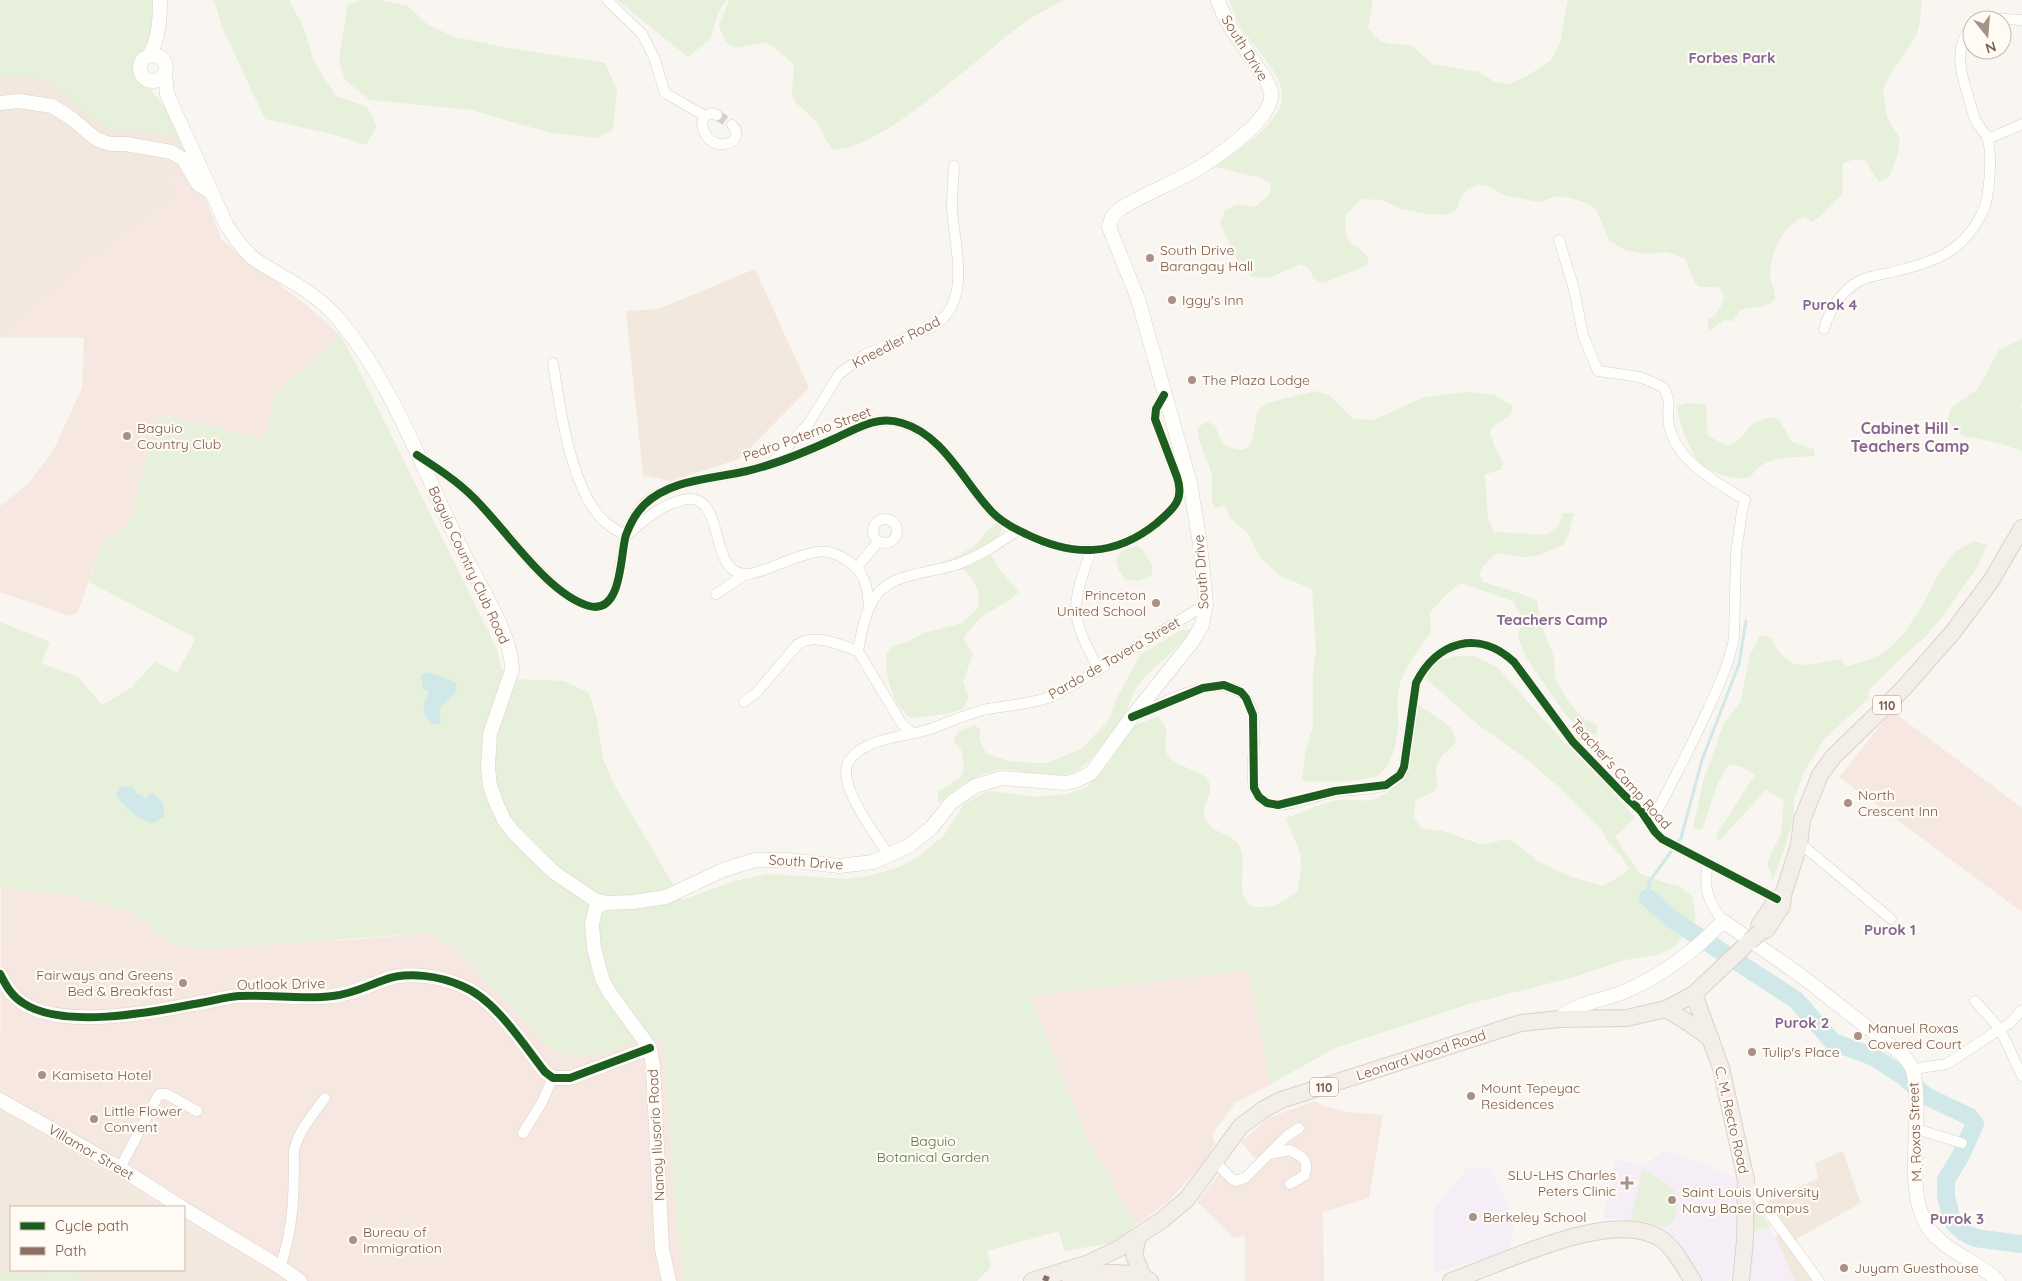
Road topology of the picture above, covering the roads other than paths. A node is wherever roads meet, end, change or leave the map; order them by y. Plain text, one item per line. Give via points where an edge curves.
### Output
1 (160, 0) edge
2 (607, 0) edge
3 (1218, 0) edge
4 (1962, 43) edge
5 (154, 53) junction
6 (165, 73) junction
7 (150, 80) junction
8 (167, 94) junction
9 (0, 103) edge
10 (717, 115) tunnel mouth
11 (705, 116) junction
12 (2022, 124) edge
13 (732, 125) dead end
14 (1988, 139) junction
15 (954, 166) dead end
16 (211, 192) junction
17 (1559, 240) dead end
18 (1824, 328) dead end
19 (553, 363) dead end
20 (1164, 395) junction
21 (424, 462) junction
22 (770, 464) junction
23 (2022, 528) edge
24 (1018, 530) junction
25 (626, 536) junction
26 (879, 541) dead end
27 (1091, 551) junction
28 (860, 571) junction
29 (746, 574) junction
30 (883, 587) junction
31 (716, 594) dead end
32 (1206, 604) junction
33 (869, 607) junction
34 (858, 651) junction
35 (1099, 670) junction
36 (744, 702) dead end
37 (1132, 717) junction
38 (908, 734) junction
39 (1650, 824) junction
40 (1799, 845) junction
41 (889, 856) junction
42 (1708, 864) junction
43 (1780, 897) junction
44 (598, 905) junction
45 (1891, 919) dead end
46 (1723, 921) junction
47 (0, 974) edge
48 (1695, 993) junction
49 (1975, 1001) dead end
50 (1666, 1009) junction
51 (2022, 1010) edge
52 (1559, 1019) junction
53 (2000, 1029) junction
54 (1711, 1039) junction
55 (650, 1048) junction
56 (1913, 1069) junction
57 (2022, 1076) edge
58 (553, 1078) junction
59 (325, 1098) dead end
60 (0, 1100) edge
61 (197, 1111) dead end
62 (1299, 1128) dead end
63 (1916, 1129) junction
64 (523, 1133) dead end
65 (1962, 1143) dead end
66 (1270, 1154) junction
67 (1215, 1162) junction
68 (120, 1168) junction
69 (1746, 1180) junction
70 (1290, 1184) dead end
71 (179, 1206) edge
72 (185, 1210) edge
73 (1138, 1236) junction
74 (280, 1267) junction
75 (1053, 1274) junction
76 (1146, 1279) edge
77 (300, 1281) edge
78 (669, 1281) edge
79 (1032, 1281) edge
80 (1451, 1281) edge
81 (1693, 1281) edge
82 (1741, 1281) edge
83 (1819, 1281) edge
84 (1998, 1281) edge

1 - 5 main road
2 - 11 street via 642,34 654,57 665,93
3 - 20 main road, South Drive via 1221,12 1271,91 1266,112 1203,166 1120,209 1112,217 1109,227 1138,299
4 - 14 street via 1960,67 1976,121
5 - 6 main road via 166,63
5 - 7 main road via 144,59 140,68
6 - 7 main road via 158,80
6 - 8 main road, Baguio Country Club Road
7 - 8 main road, Baguio Country Club Road
8 - 16 main road, Baguio Country Club Road
9 - 16 main road via 20,101 52,106 96,139 110,144 171,152 183,159 198,184
10 - 11 street
11 - 13 street via 702,123 704,131 717,145 726,145 734,139 736,131
12 - 14 street
14 - 18 street via 1990,175 1987,202 1968,234 1937,259 1857,282 1842,294 1828,315
15 - 22 street, Kneedler Road via 952,208 960,264 955,296 946,316 930,328 866,354 839,374 809,423
16 - 21 main road, Baguio Country Club Road via 238,243 253,258 315,297 354,338
17 - 39 street via 1574,289 1583,335 1598,371 1640,377 1663,387 1670,404 1669,426 1681,450 1703,472 1745,500 1738,530 1731,653 1718,689
19 - 25 street via 562,416 580,484 597,514
20 - 27 street, Pedro Paterno Street via 1154,419 1177,477 1180,496 1166,514 1142,534 1118,545
20 - 32 main road, South Drive via 1190,483
21 - 25 street, Pedro Paterno Street via 472,496 556,586 588,605 602,605 612,597
21 - 44 main road, Baguio Country Club Road via 512,660 512,670 490,734 488,768 497,805 504,820 526,847
22 - 24 street, Pedro Paterno Street via 862,424 886,420 902,422 934,441 993,513
22 - 25 street, Pedro Paterno Street via 663,491 642,507
23 - 40 main road, Leonard Wood Road / 110 via 1991,581 1953,632 1820,775 1806,808
24 - 27 street, Pedro Paterno Street via 1050,545
24 - 30 street via 980,555 898,579
25 - 29 street via 666,506 693,499 710,512 727,564
26 - 28 street
27 - 35 street via 1078,589 1075,612 1080,634
28 - 29 street via 840,556 819,552
28 - 30 street
28 - 33 street
29 - 31 street
30 - 33 street
32 - 35 street, Pardo de Tavera Street
32 - 37 main road, South Drive via 1198,633
33 - 34 street
34 - 36 street via 818,638 804,640
34 - 38 street
35 - 38 street, Pardo de Tavera Street via 1035,702 982,711
37 - 39 street, Teacher's Camp Road via 1203,688 1224,685 1241,692 1250,706 1254,727 1254,788 1267,803 1288,804 1335,792 1386,785 1400,775 1404,766 1416,683 1422,672 1429,662 1452,646 1478,643 1492,646 1514,662 1574,742 1641,810
37 - 41 main road, South Drive via 1099,764 1084,777 1066,783 1002,778 975,786 952,802 922,837
38 - 41 street, Pardo de Tavera Street via 864,747 848,762 845,771 851,794
39 - 42 street, Teacher's Camp Road via 1662,839
40 - 43 main road, Leonard Wood Road / 110
40 - 45 street
41 - 44 main road, South Drive via 873,862 839,866 755,860 723,870 666,897
42 - 43 street, Teacher's Camp Road
42 - 46 street, M. Roxas Street via 1706,890
43 - 48 main road, Leonard Wood Road / 110, bridge via 1782,906 1766,930
44 - 55 main road via 594,948 602,979
46 - 52 main road via 1694,948 1644,983 1610,998 1569,1009
46 - 56 main road, M. Roxas Street via 1854,1016 1903,1055
47 - 58 main road, Outlook Drive via 10,992 22,1003 58,1016 92,1017 152,1012 238,996 318,998 359,990 397,977 444,980 482,996
48 - 50 main road, Leonard Wood Road / 110
48 - 54 main road, C. M. Recto Road
49 - 53 street
50 - 52 main road, Leonard Wood Road / 110 via 1627,1018
50 - 54 main road
51 - 53 street
52 - 67 main road, Leonard Wood Road / 110 via 1521,1023 1281,1100 1241,1126
53 - 56 street via 1947,1064
53 - 57 street
54 - 69 main road, C. M. Recto Road via 1721,1068
55 - 58 main road via 570,1078
55 - 78 main road, Nanoy Ilusorio Road via 662,1249
56 - 63 main road, M. Roxas Street
58 - 64 street
59 - 74 street via 296,1142 292,1219
60 - 68 main road, Villamor Street
61 - 68 street via 166,1094 159,1094
62 - 66 street
63 - 65 street
63 - 84 main road, M. Roxas Street via 1917,1186 1926,1223 1948,1247
66 - 67 street via 1245,1178 1236,1181
66 - 70 street via 1290,1150 1305,1159 1305,1175
67 - 73 main road, Leonard Wood Road / 110 via 1187,1200
68 - 71 main road, Villamor Street
69 - 82 main road, C. M. Recto Road
69 - 83 street
72 - 74 main road, Villamor Street
73 - 75 main road, Leonard Wood Road / 110 via 1088,1263
73 - 76 main road via 1134,1255
74 - 77 main road, Villamor Street
75 - 76 main road via 1117,1274
75 - 79 main road, Leonard Wood Road / 110
80 - 81 main road via 1546,1243 1623,1228 1642,1230 1660,1238 1674,1252

